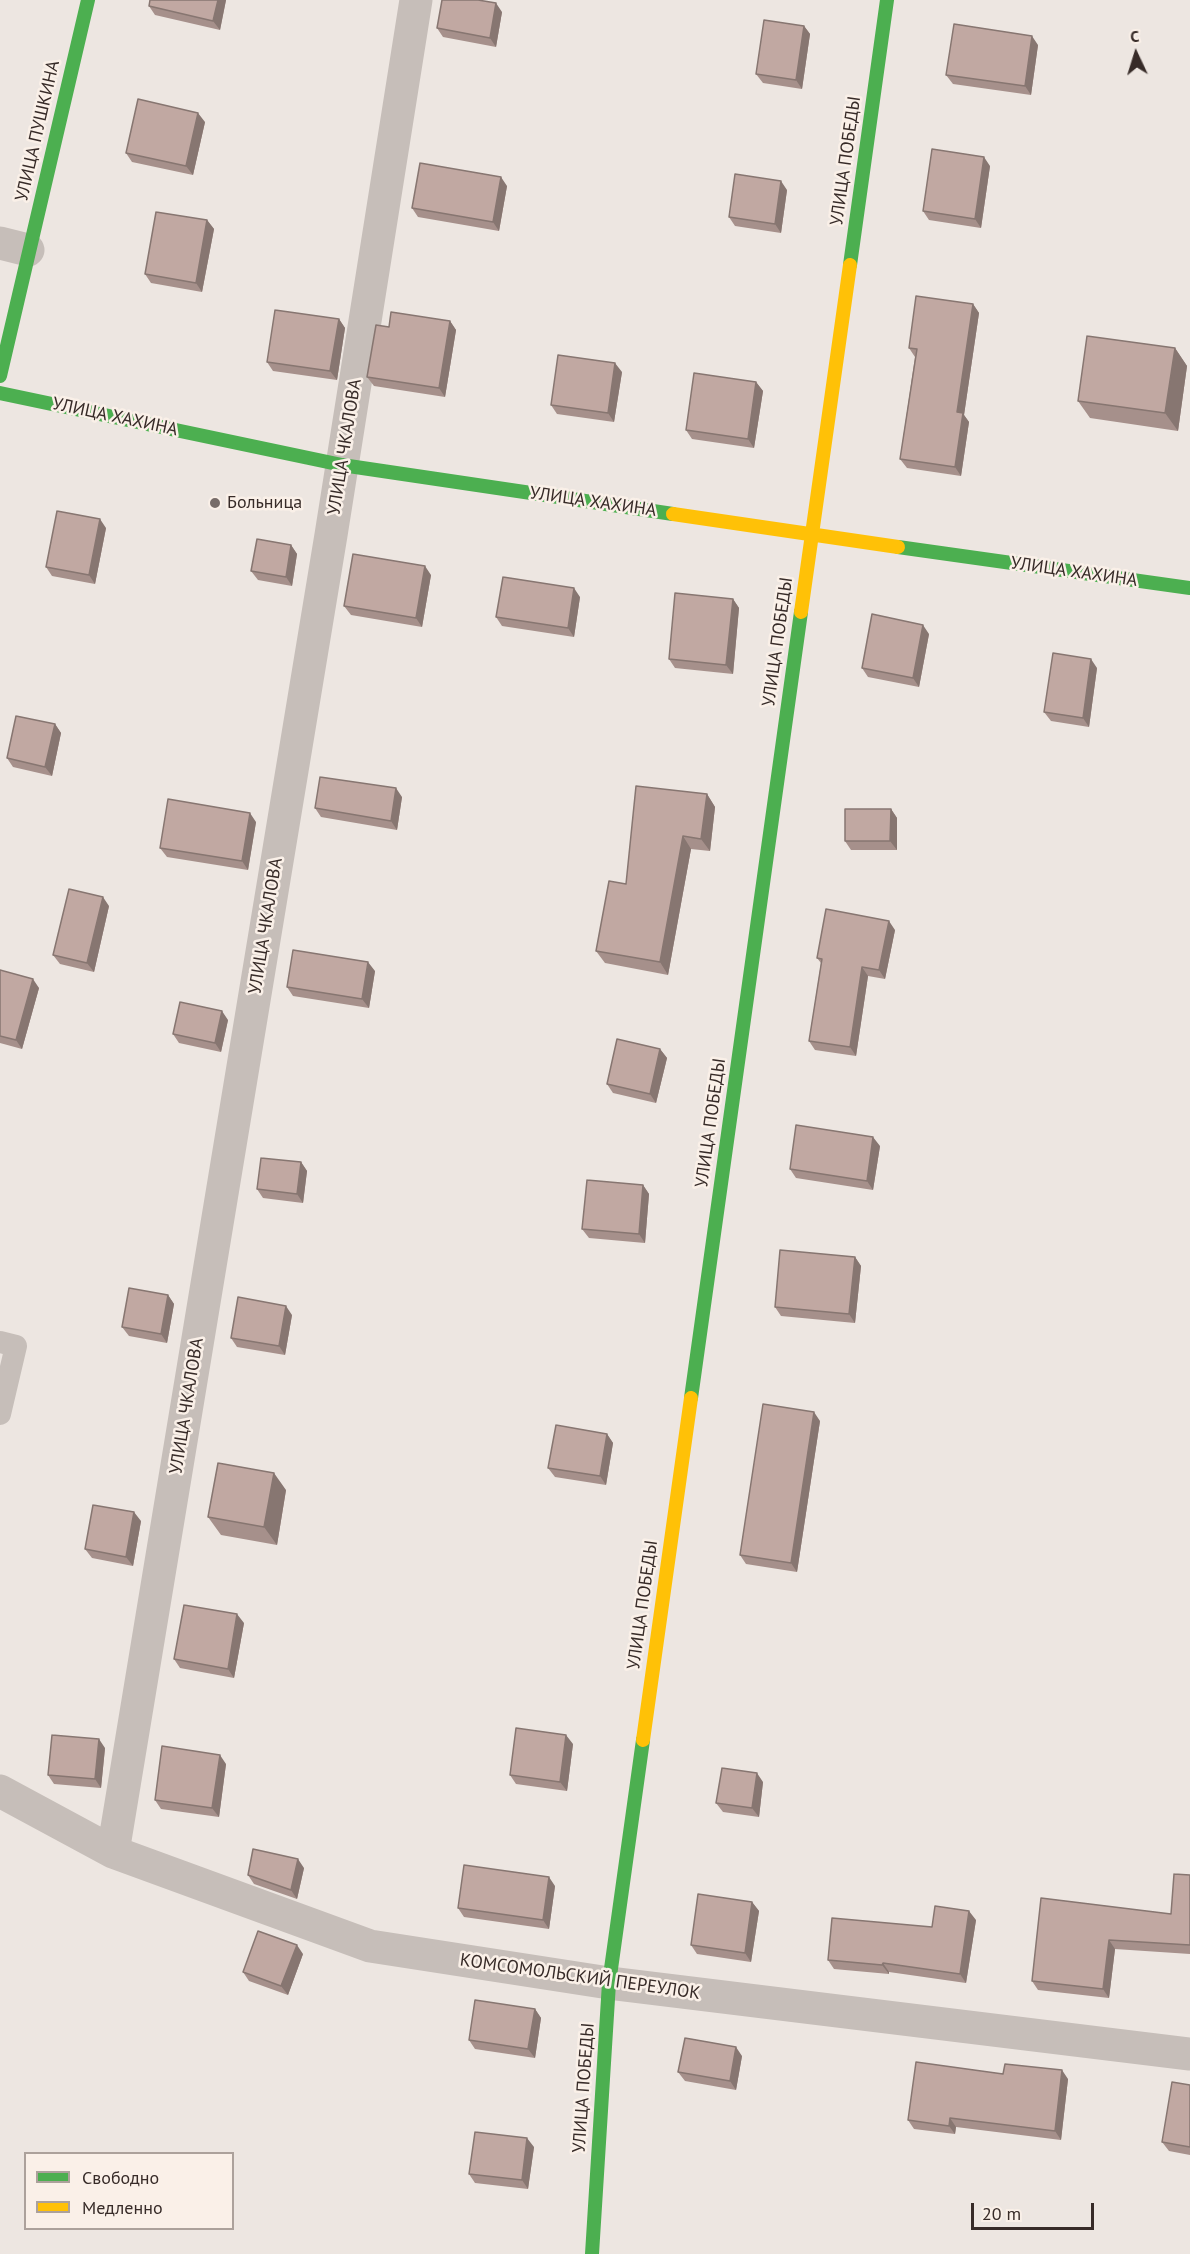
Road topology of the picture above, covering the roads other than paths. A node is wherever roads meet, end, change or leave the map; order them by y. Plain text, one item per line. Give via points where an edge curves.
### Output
1 (88, 0) edge
2 (416, 0) edge
3 (887, 0) edge
4 (14, 247) edge
5 (0, 376) edge
6 (0, 393) edge
7 (342, 465) junction
8 (811, 535) junction
9 (1190, 588) edge
10 (0, 1342) edge
11 (0, 1414) edge
12 (0, 1791) edge
13 (113, 1852) junction
14 (609, 1983) junction
15 (1190, 2054) edge
16 (592, 2254) edge

1 - 4 street, УЛИЦА ПУШКИНА
2 - 7 street, УЛИЦА ЧКАЛОВА
3 - 8 street, УЛИЦА ПОБЕДЫ
4 - 5 street, УЛИЦА ПУШКИНА
6 - 7 street, УЛИЦА ХАХИНА
7 - 8 street, УЛИЦА ХАХИНА
7 - 13 street, УЛИЦА ЧКАЛОВА
8 - 9 street, УЛИЦА ХАХИНА
8 - 14 street, УЛИЦА ПОБЕДЫ
10 - 11 lane via 16,1346
12 - 13 street, КОМСОМОЛЬСКИЙ ПЕРЕУЛОК
13 - 14 street, КОМСОМОЛЬСКИЙ ПЕРЕУЛОК via 370,1946
14 - 15 street, КОМСОМОЛЬСКИЙ ПЕРЕУЛОК
14 - 16 street, УЛИЦА ПОБЕДЫ

